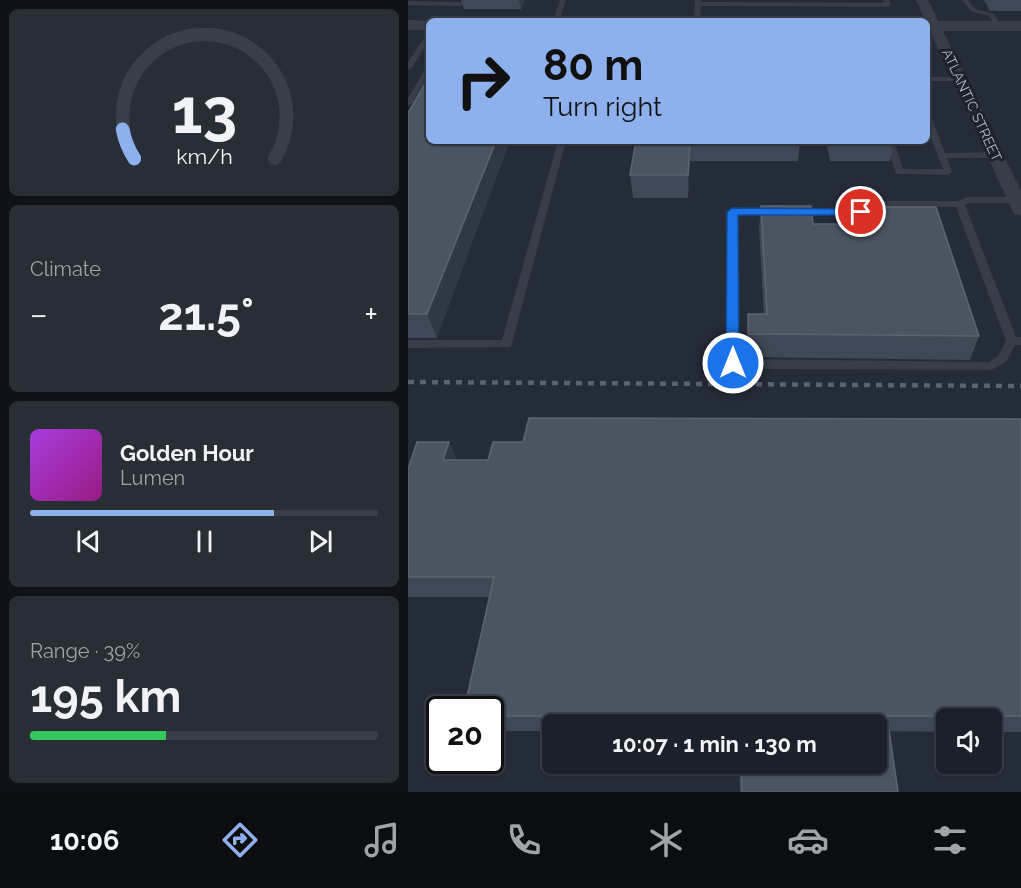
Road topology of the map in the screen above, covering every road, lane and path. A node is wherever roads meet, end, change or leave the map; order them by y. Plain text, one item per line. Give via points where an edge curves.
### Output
1 (563, 0) edge
2 (886, 0) edge
3 (922, 0) edge
4 (965, 0) edge
5 (414, 2) edge
6 (698, 2) edge
7 (460, 4) dead end
8 (557, 18) edge
9 (697, 18) edge
10 (928, 18) edge
11 (408, 25) edge
12 (426, 25) edge
13 (931, 26) edge
14 (998, 26) junction
15 (1021, 26) edge
16 (426, 40) edge
17 (408, 67) edge
18 (426, 74) edge
19 (930, 79) edge
20 (958, 79) junction
21 (408, 104) edge
22 (930, 125) edge
23 (561, 144) edge
24 (891, 144) edge
25 (995, 155) junction
26 (942, 156) junction
27 (1017, 195) edge
28 (877, 204) edge
29 (960, 204) junction
30 (861, 212) edge
31 (1016, 341) edge
32 (408, 344) edge

1 - 8 lane
2 - 6 lane via 888,5
3 - 10 street, ATLANTIC STREET
4 - 14 lane via 973,10 992,15
5 - 7 lane
6 - 9 lane
11 - 12 street
13 - 14 street
13 - 20 street, ATLANTIC STREET
14 - 15 street
16 - 17 lane
18 - 21 lane
19 - 20 lane
20 - 25 street, ATLANTIC STREET
22 - 26 lane
23 - 32 lane via 507,344
24 - 26 lane via 899,172 948,172
25 - 26 lane
25 - 27 street, ATLANTIC STREET
27 - 29 lane
28 - 29 lane
29 - 31 lane
30 - 31 lane via 732,212 733,363 991,366

